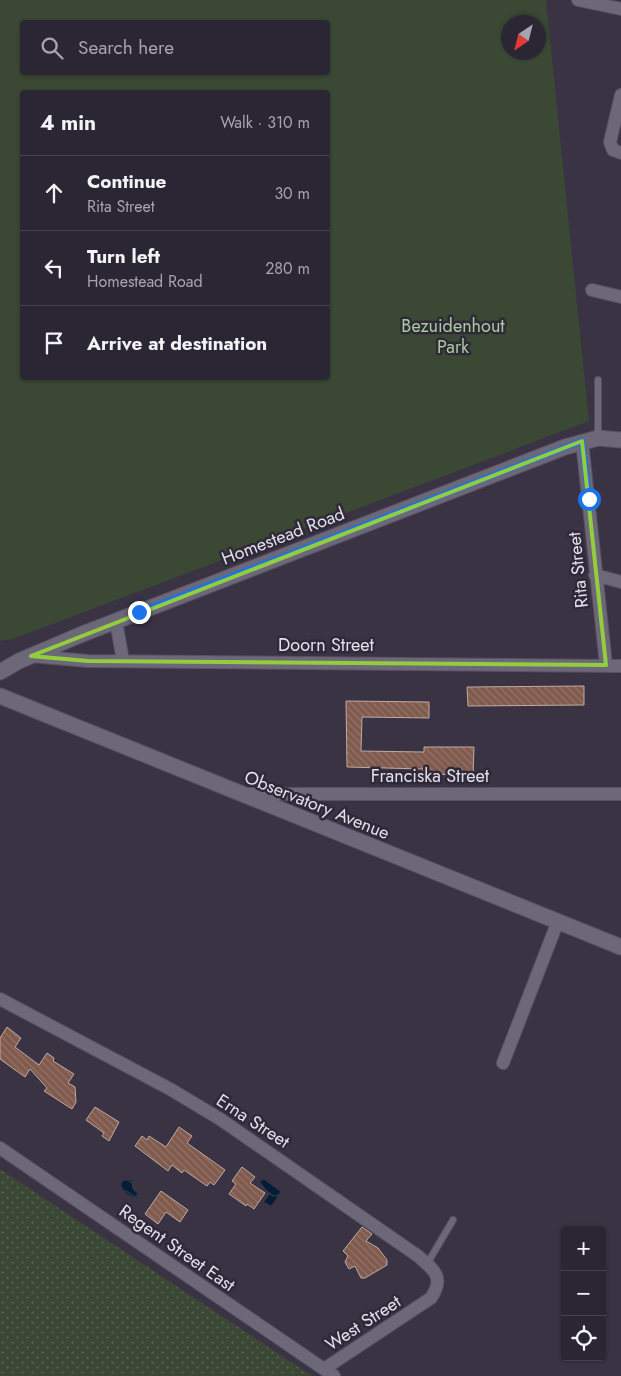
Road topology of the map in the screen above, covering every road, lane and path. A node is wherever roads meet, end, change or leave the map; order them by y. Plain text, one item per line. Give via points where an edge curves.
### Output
1 (578, 0) edge
2 (621, 9) edge
3 (621, 95) edge
4 (616, 150) edge
5 (592, 290) dead end
6 (621, 297) edge
7 (598, 380) dead end
8 (598, 438) junction
9 (621, 440) edge
10 (582, 441) junction
11 (595, 576) junction
12 (621, 582) edge
13 (116, 621) junction
14 (25, 659) junction
15 (123, 661) junction
16 (0, 664) edge
17 (606, 665) junction
18 (621, 666) edge
19 (0, 672) edge
20 (0, 696) edge
21 (240, 794) junction
22 (621, 794) edge
23 (558, 921) junction
24 (621, 947) edge
25 (0, 999) edge
26 (503, 1063) dead end
27 (0, 1148) edge
28 (453, 1220) dead end
29 (427, 1264) junction
30 (421, 1307) joint
31 (329, 1372) edge

1 - 2 street
3 - 4 street via 610,139
5 - 6 street
7 - 8 lane
8 - 9 main road, Homestead Road
8 - 10 main road, Homestead Road
10 - 11 street, Rita Street
10 - 13 main road, Homestead Road
11 - 12 street
11 - 17 street, Rita Street
13 - 14 main road, Homestead Road
13 - 15 street
14 - 15 street, Doorn Street
14 - 16 main road
14 - 19 main road, Homestead Road
15 - 17 street, Doorn Street
17 - 18 street, Doorn Street
20 - 21 main road, Observatory Avenue
21 - 22 street, Franciska Street
21 - 23 main road, Observatory Avenue
23 - 24 main road, Observatory Avenue
23 - 26 street
25 - 29 street, Erna Street via 220,1119
27 - 31 street, Regent Street East
28 - 29 lane
29 - 30 street, Erna Street via 438,1276 438,1288
30 - 31 street, West Street

